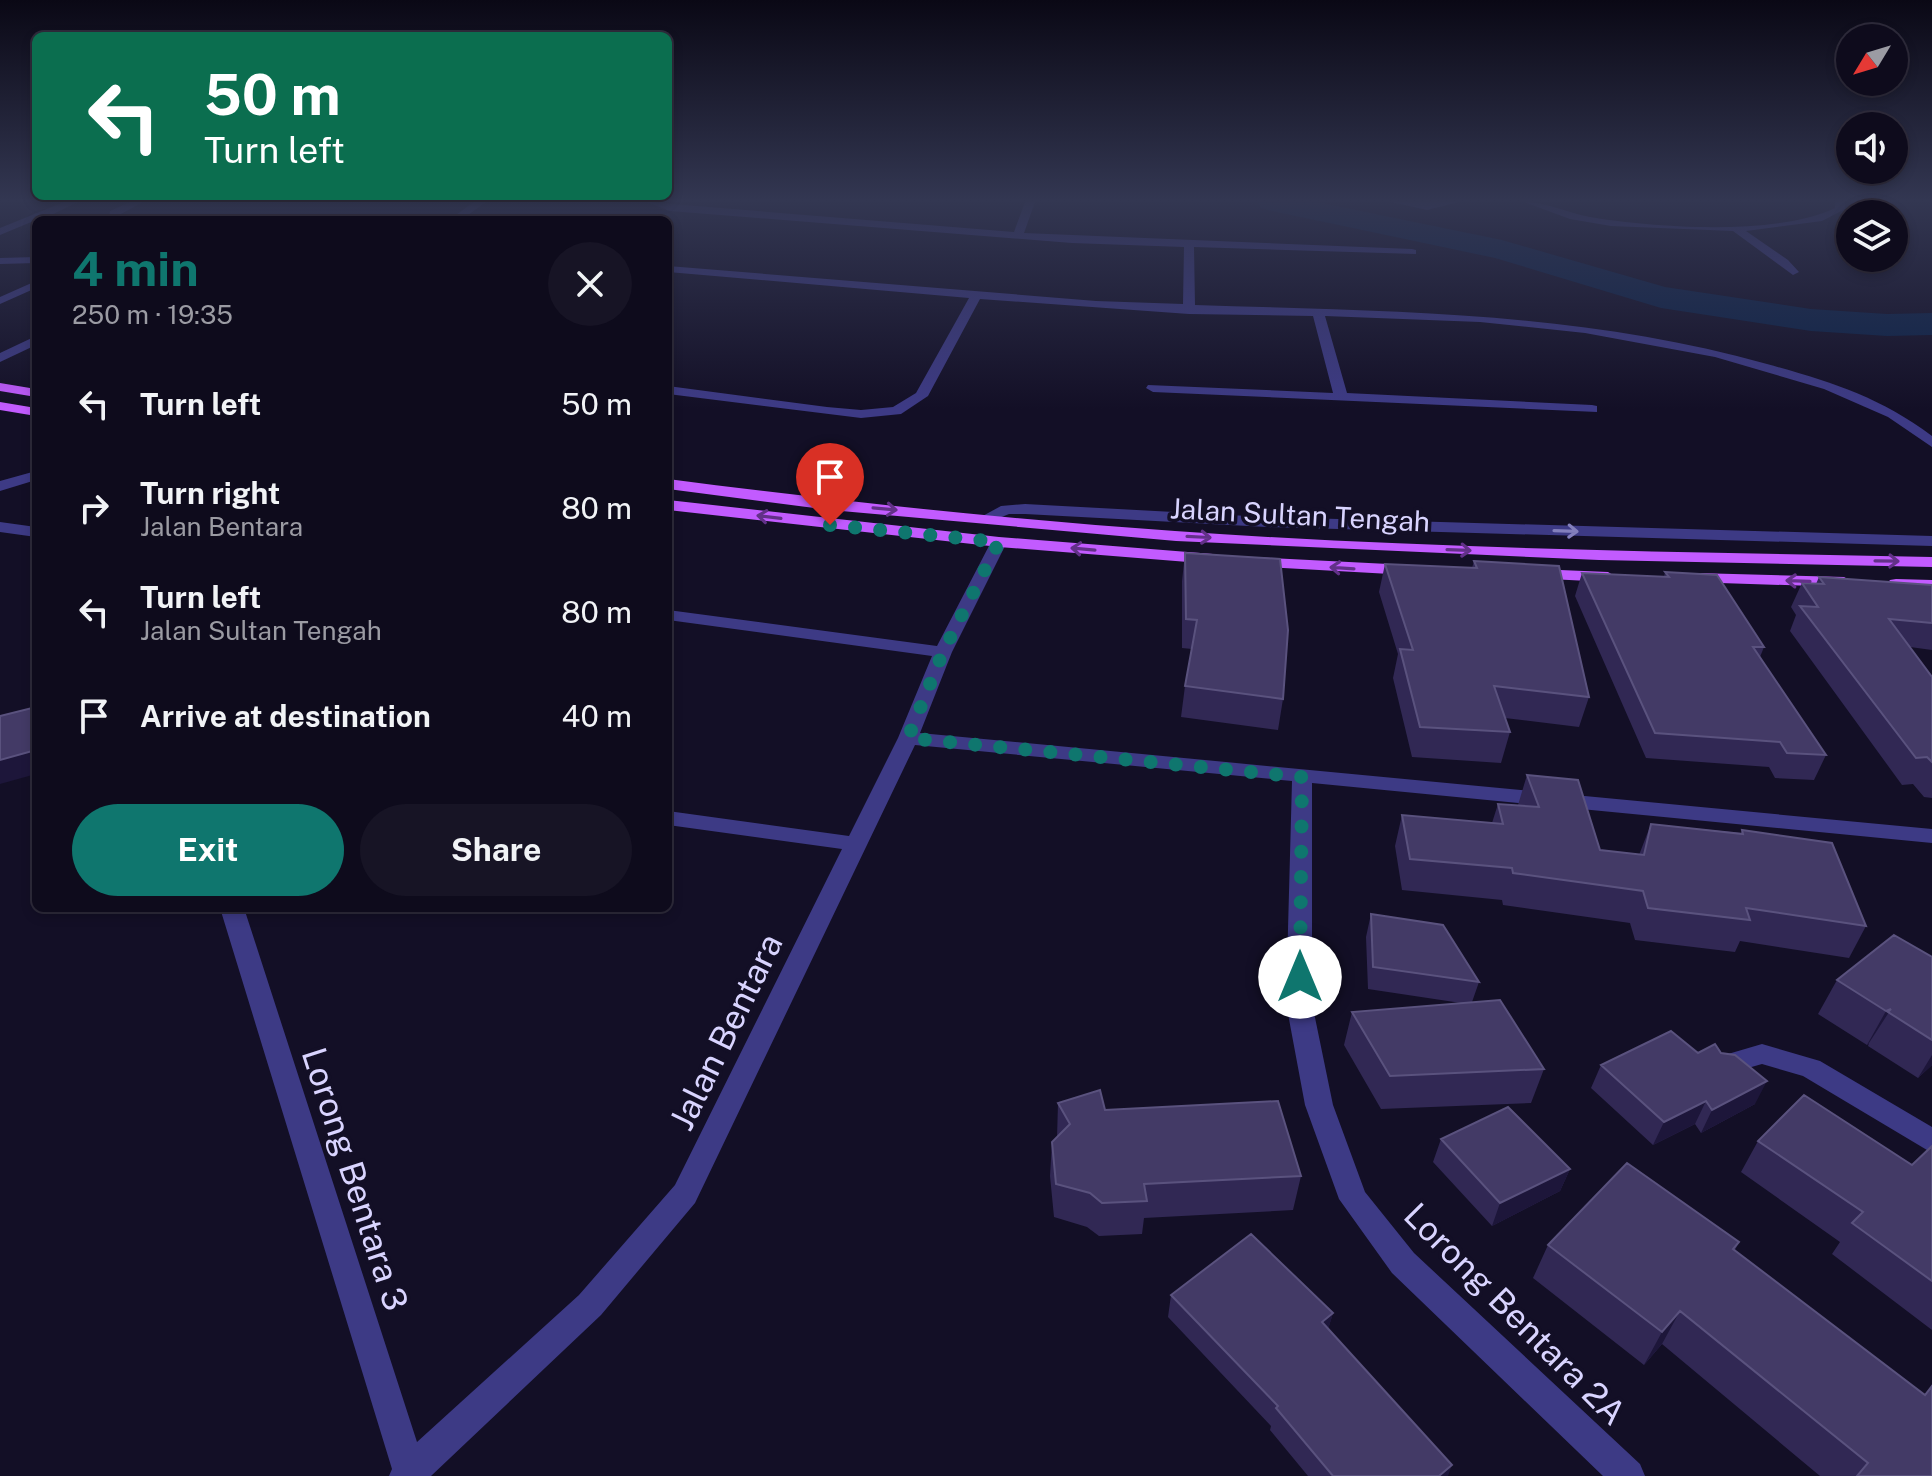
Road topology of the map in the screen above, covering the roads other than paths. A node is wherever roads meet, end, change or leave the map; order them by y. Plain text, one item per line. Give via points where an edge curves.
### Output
1 (689, 271) edge
2 (1189, 271) edge
3 (32, 286) edge
4 (976, 296) junction
5 (3, 300) edge
6 (32, 302) edge
7 (1189, 310) junction
8 (1318, 313) junction
9 (32, 342) edge
10 (0, 358) edge
11 (0, 387) edge
12 (1153, 388) dead end
13 (672, 391) edge
14 (32, 392) edge
15 (1341, 396) junction
16 (0, 406) edge
17 (1592, 409) dead end
18 (32, 411) edge
19 (1932, 443) edge
20 (32, 476) edge
21 (672, 485) edge
22 (0, 486) edge
23 (672, 505) edge
24 (987, 518) junction
25 (0, 527) edge
26 (32, 531) edge
27 (1932, 541) edge
28 (999, 542) junction
29 (1932, 562) edge
30 (1424, 571) edge
31 (1518, 574) edge
32 (1626, 577) edge
33 (1673, 578) edge
34 (1932, 585) edge
35 (672, 616) edge
36 (943, 652) junction
37 (908, 738) junction
38 (1302, 777) junction
39 (672, 819) edge
40 (1932, 836) edge
41 (857, 844) junction
42 (233, 912) edge
43 (1720, 1066) edge
44 (1932, 1141) edge
45 (408, 1474) edge
46 (1628, 1476) edge

1 - 4 street
2 - 7 street
3 - 5 street
4 - 7 street
4 - 13 street via 921,396 896,411 827,411
5 - 6 street
7 - 8 street
8 - 15 street
8 - 19 street via 1526,321 1717,354 1865,399
9 - 10 street
11 - 14 main road
12 - 15 street
15 - 17 street
16 - 18 main road
20 - 22 street
21 -> 24 main road, Jalan Sultan Tengah
28 -> 23 main road, Jalan Sultan Tengah
24 -> 27 street via 1007,509 1025,509 1267,522
24 -> 29 main road, Jalan Sultan Tengah via 1361,546
25 - 26 street
30 -> 28 main road, Jalan Sultan Tengah
28 - 36 street, Jalan Bentara
31 - 32 main road
34 -> 33 main road
35 - 36 street
36 - 37 street, Jalan Bentara
37 - 38 street
37 - 41 street, Jalan Bentara
38 - 40 street
38 - 46 street, Lorong Bentara 2A via 1299,1003 1319,1105 1353,1199 1403,1263
39 - 41 street
41 - 45 street, Jalan Bentara via 685,1194 590,1305
42 - 45 street, Lorong Bentara 3
43 - 44 street via 1762,1054 1811,1068

